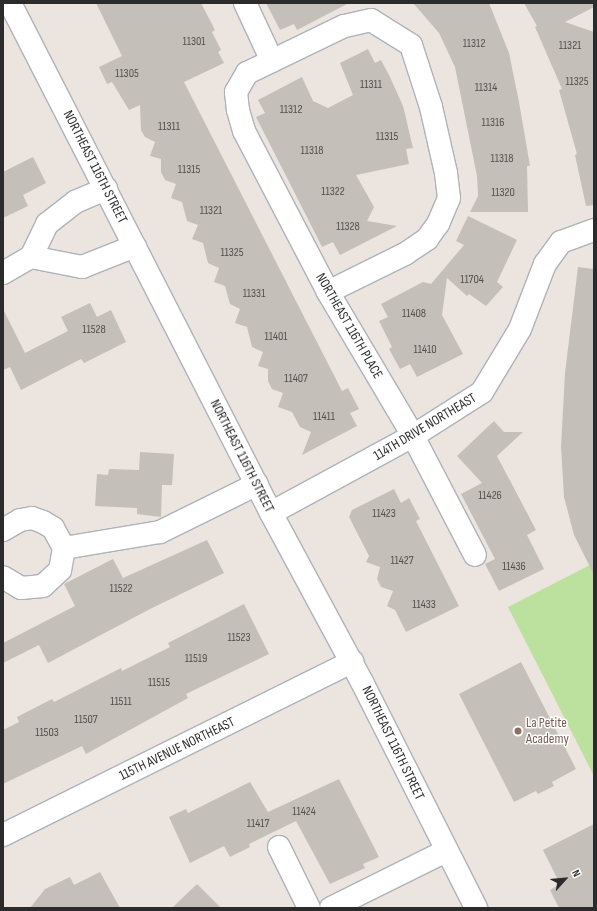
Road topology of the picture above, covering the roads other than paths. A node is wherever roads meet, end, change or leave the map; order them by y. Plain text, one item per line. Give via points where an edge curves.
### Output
1 (10, 3) edge
2 (245, 3) edge
3 (272, 61) junction
4 (106, 189) junction
5 (594, 230) edge
6 (135, 246) junction
7 (31, 257) junction
8 (3, 273) edge
9 (328, 292) junction
10 (413, 436) junction
11 (257, 484) junction
12 (271, 513) junction
13 (3, 530) edge
14 (64, 548) junction
15 (475, 555) dead end
16 (3, 577) edge
17 (352, 662) junction
18 (3, 835) edge
19 (279, 847) dead end
20 (446, 852) junction
21 (309, 908) edge
22 (331, 908) edge
23 (476, 908) edge

1 - 4 street, NORTHEAST 116TH STREET
2 - 3 street
3 - 9 street, NORTHEAST 116TH PLACE via 247,73 236,92 244,131
3 - 9 street via 344,26 371,20 411,45 431,107 449,198 438,224 427,239 405,254
4 - 6 street, NORTHEAST 116TH STREET
4 - 7 street via 75,202 47,224
5 - 10 street, 114TH DRIVE NORTHEAST via 561,242 545,264 520,329 482,392
6 - 7 street via 82,267
6 - 11 street, NORTHEAST 116TH STREET
7 - 8 street
9 - 10 street, NORTHEAST 116TH PLACE
10 - 12 street, 114TH DRIVE NORTHEAST
10 - 15 street, NORTHEAST 116TH PLACE
11 - 12 street, NORTHEAST 116TH STREET
11 - 14 street via 160,532
12 - 17 street, NORTHEAST 116TH STREET
13 - 14 street via 20,520 32,518 53,528
14 - 16 street via 60,570 43,586 21,588
17 - 18 street, 115TH AVENUE NORTHEAST
17 - 20 street, NORTHEAST 116TH STREET
19 - 21 street
20 - 22 street
20 - 23 street, NORTHEAST 116TH STREET

